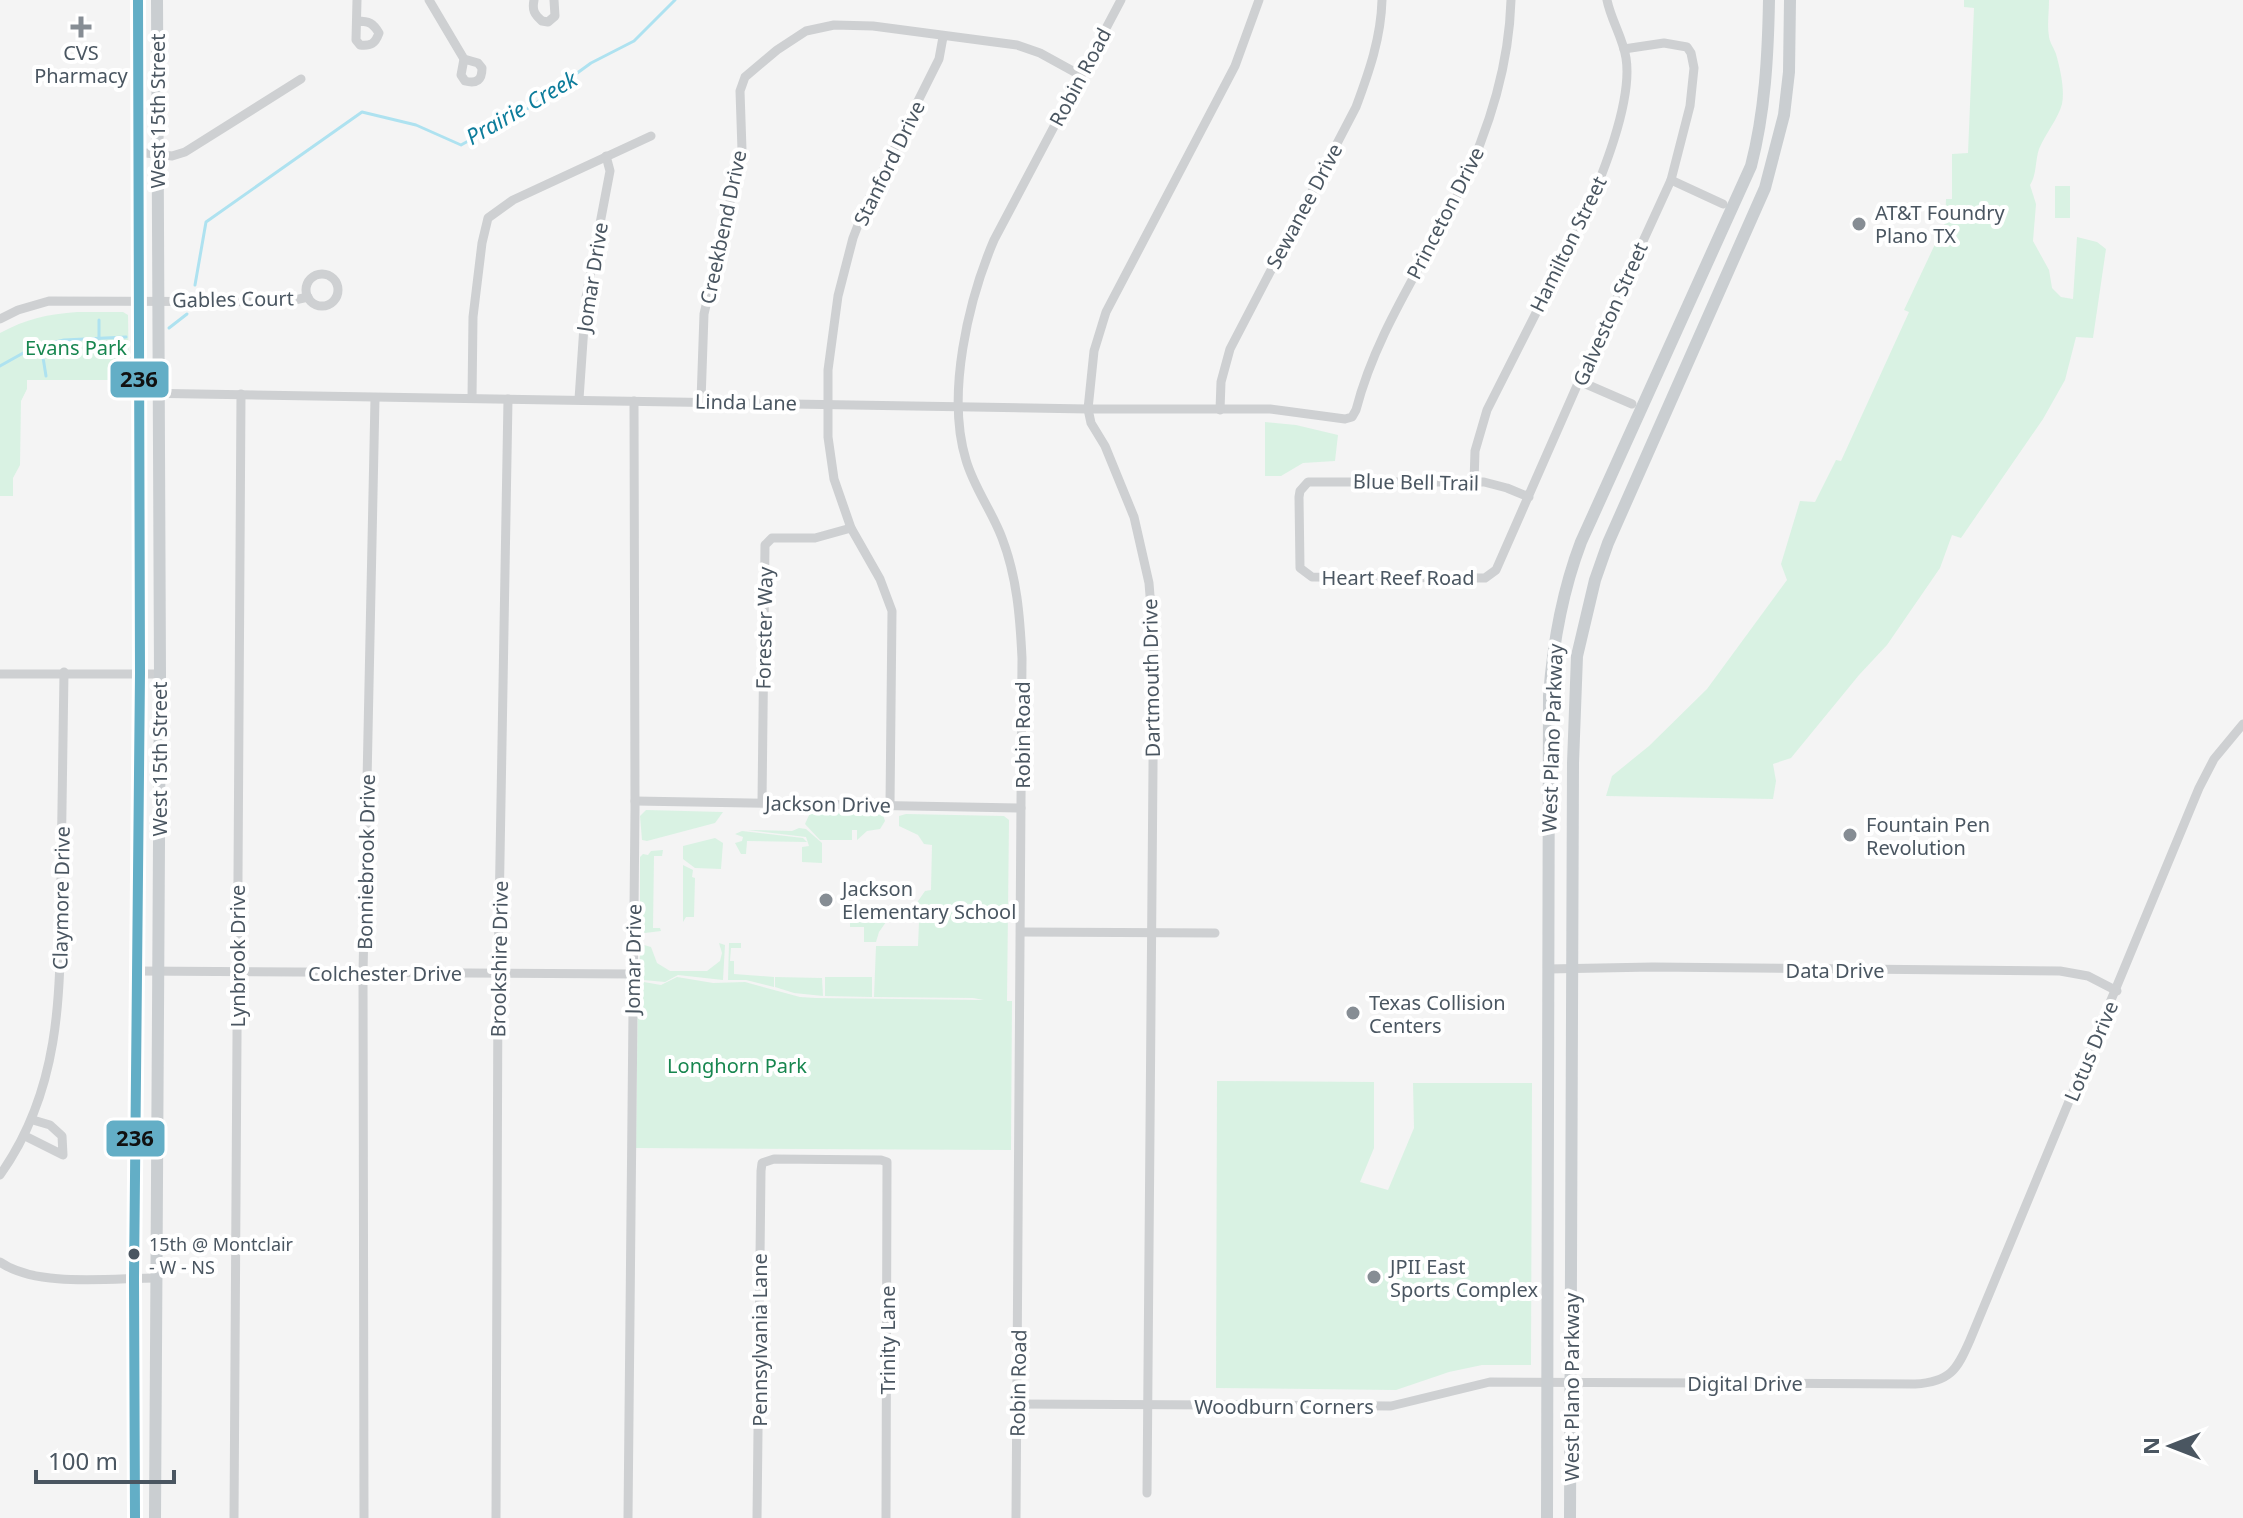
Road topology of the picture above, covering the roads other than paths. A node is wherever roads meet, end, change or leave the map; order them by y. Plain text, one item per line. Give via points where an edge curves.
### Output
1 (138, 0) edge
2 (157, 0) edge
3 (357, 0) edge
4 (429, 0) edge
5 (534, 0) edge
6 (554, 0) edge
7 (1121, 0) edge
8 (1259, 0) edge
9 (1382, 0) edge
10 (1511, 0) edge
11 (1607, 0) edge
12 (1769, 0) edge
13 (1790, 0) edge
14 (357, 21) dead end
15 (943, 37) junction
16 (1624, 49) junction
17 (464, 59) dead end
18 (1080, 75) junction
19 (301, 79) dead end
20 (651, 136) dead end
21 (137, 152) junction
22 (158, 156) junction
23 (606, 156) junction
24 (1671, 180) junction
25 (1723, 204) dead end
26 (308, 297) dead end
27 (137, 300) junction
28 (157, 300) junction
29 (0, 319) edge
30 (1579, 381) junction
31 (138, 393) junction
32 (158, 393) junction
33 (241, 394) junction
34 (375, 398) junction
35 (472, 398) junction
36 (508, 399) junction
37 (579, 399) junction
38 (634, 401) junction
39 (701, 401) junction
40 (828, 404) junction
41 (1632, 404) dead end
42 (960, 406) junction
43 (1088, 409) junction
44 (1220, 410) junction
45 (1352, 417) joint
46 (1474, 482) junction
47 (1529, 497) junction
48 (851, 528) junction
49 (1303, 572) joint
50 (1493, 574) joint
51 (64, 672) junction
52 (140, 673) junction
53 (0, 674) edge
54 (160, 674) junction
55 (2243, 724) edge
56 (635, 801) junction
57 (762, 802) junction
58 (890, 805) junction
59 (1021, 808) junction
60 (1021, 932) junction
61 (1152, 933) junction
62 (1215, 933) dead end
63 (1548, 969) junction
64 (1574, 969) junction
65 (137, 971) junction
66 (158, 972) junction
67 (237, 973) junction
68 (363, 973) junction
69 (498, 973) junction
70 (632, 974) junction
71 (2117, 991) junction
72 (33, 1120) junction
73 (25, 1136) junction
74 (762, 1163) joint
75 (0, 1175) edge
76 (1548, 1186) junction
77 (1572, 1186) junction
78 (0, 1262) edge
79 (134, 1278) junction
80 (157, 1278) junction
81 (1942, 1380) joint
82 (1547, 1382) junction
83 (1572, 1383) junction
84 (1017, 1404) junction
85 (1149, 1407) junction
86 (1147, 1493) dead end
87 (135, 1518) edge
88 (155, 1518) edge
89 (234, 1518) edge
90 (364, 1518) edge
91 (496, 1518) edge
92 (628, 1518) edge
93 (757, 1518) edge
94 (886, 1518) edge
95 (1016, 1518) edge
96 (1547, 1518) edge
97 (1570, 1518) edge

1 - 21 main road, West 15th Street
2 - 22 main road, West 15th Street
3 - 14 street
4 - 17 street
5 - 6 street via 536,15 548,22 555,16
7 - 18 street, Robin Road
8 - 43 street, Dartmouth Drive via 1235,66 1106,312 1094,351
9 - 44 street, Sewanee Drive via 1379,37 1356,107 1230,349
10 - 45 street, Princeton Drive via 1504,65 1485,135 1376,350
11 - 16 street, Hamilton Street
12 - 63 main road, West Plano Parkway via 1766,68 1751,166 1581,542 1563,599 1549,696
13 - 64 main road, West Plano Parkway via 1784,115 1765,188 1608,543 1584,617 1574,702
15 - 18 street, Creekbend Drive via 1017,45
15 - 39 street, Creekbend Drive via 851,24 818,28 792,38 745,77 740,91 742,150 704,314
15 - 40 street, Stanford Drive via 939,59 853,238 833,329
16 - 24 street, Galveston Street via 1664,43 1687,47 1691,53 1690,106
16 - 46 street, Hamilton Street via 1626,84 1598,186 1487,410 1475,451
18 - 42 street, Robin Road via 978,276 961,361
19 - 22 street via 185,152
20 - 23 street
21 - 22 street
21 - 27 main road, West 15th Street
22 - 28 main road, West 15th Street
23 - 35 street via 513,200 488,218 473,317
23 - 37 street, Jomar Drive via 610,171 586,297
24 - 25 street
24 - 30 street, Galveston Street
26 - 28 street, Gables Court via 286,302
27 - 28 street, Gables Court
27 - 29 street, Gables Court via 49,301
27 - 31 main road, West 15th Street
28 - 32 main road, West 15th Street
30 - 41 street
30 - 47 street, Galveston Street
31 - 32 street, Linda Lane
31 - 52 main road, West 15th Street
32 - 33 street, Linda Lane
32 - 54 main road, West 15th Street
33 - 34 street, Linda Lane
33 - 67 street, Lynbrook Drive
34 - 35 street, Linda Lane
34 - 68 street, Bonniebrook Drive
35 - 36 street, Linda Lane
36 - 37 street, Linda Lane
36 - 69 street, Brookshire Drive
37 - 38 street, Linda Lane
38 - 39 street, Linda Lane
38 - 56 street, Jomar Drive
39 - 40 street, Linda Lane
40 - 42 street, Linda Lane
40 - 48 street, Stanford Drive via 829,459
42 - 43 street, Linda Lane
42 - 59 street, Robin Road via 966,462 1002,537 1015,579 1022,658
43 - 44 street, Linda Lane
43 - 61 street, Dartmouth Drive via 1134,517 1149,583 1154,646
44 - 45 street, Linda Lane
46 - 47 street, Blue Bell Trail
46 - 49 street, Blue Bell Trail via 1313,481 1303,486
47 - 50 street, Galveston Street
48 - 57 street, Forester Way via 815,538 772,538 765,545
48 - 58 street, Stanford Drive via 892,611
49 - 50 street, Heart Reef Road via 1312,577
51 - 52 street
51 - 53 street
51 - 72 street, Claymore Drive via 60,985 50,1065
52 - 54 street
52 - 65 main road, West 15th Street
54 - 66 main road, West 15th Street
55 - 71 street, Lotus Drive via 2214,759 2199,788
56 - 57 street, Jackson Drive
56 - 70 street, Jomar Drive
57 - 58 street, Jackson Drive
58 - 59 street, Jackson Drive
59 - 60 street, Robin Road
60 - 61 street
60 - 84 street, Robin Road
61 - 62 street
61 - 85 street, Dartmouth Drive
63 - 64 street, Data Drive
63 - 76 main road, West Plano Parkway
64 - 71 street, Data Drive via 2060,971 2088,976
64 - 77 main road, West Plano Parkway
65 - 66 street, Colchester Drive
65 - 79 main road, West 15th Street
66 - 67 street, Colchester Drive
66 - 80 main road, West 15th Street
67 - 68 street, Colchester Drive
67 - 89 street, Lynbrook Drive
68 - 69 street, Colchester Drive
68 - 90 street, Bonniebrook Drive
69 - 70 street, Colchester Drive
69 - 91 street, Brookshire Drive
70 - 92 street, Jomar Drive
71 - 81 street, Lotus Drive via 1960,1364
72 - 73 street, Claymore Drive
72 - 73 street via 62,1136 63,1155
73 - 75 street, Claymore Drive
74 - 93 street, Pennsylvania Lane
74 - 94 street, Trinity Lane via 887,1162
76 - 77 main road
76 - 82 main road, West Plano Parkway
77 - 83 main road, West Plano Parkway
78 - 79 street via 47,1278
79 - 80 street
79 - 87 main road, West 15th Street
80 - 88 main road, West 15th Street
81 - 83 street, Digital Drive
82 - 83 street, Digital Drive
82 - 85 street, Woodburn Corners via 1478,1383 1391,1406
82 - 96 main road, West Plano Parkway
83 - 97 main road, West Plano Parkway
84 - 85 street, Woodburn Corners
84 - 95 street, Robin Road
85 - 86 street, Dartmouth Drive

